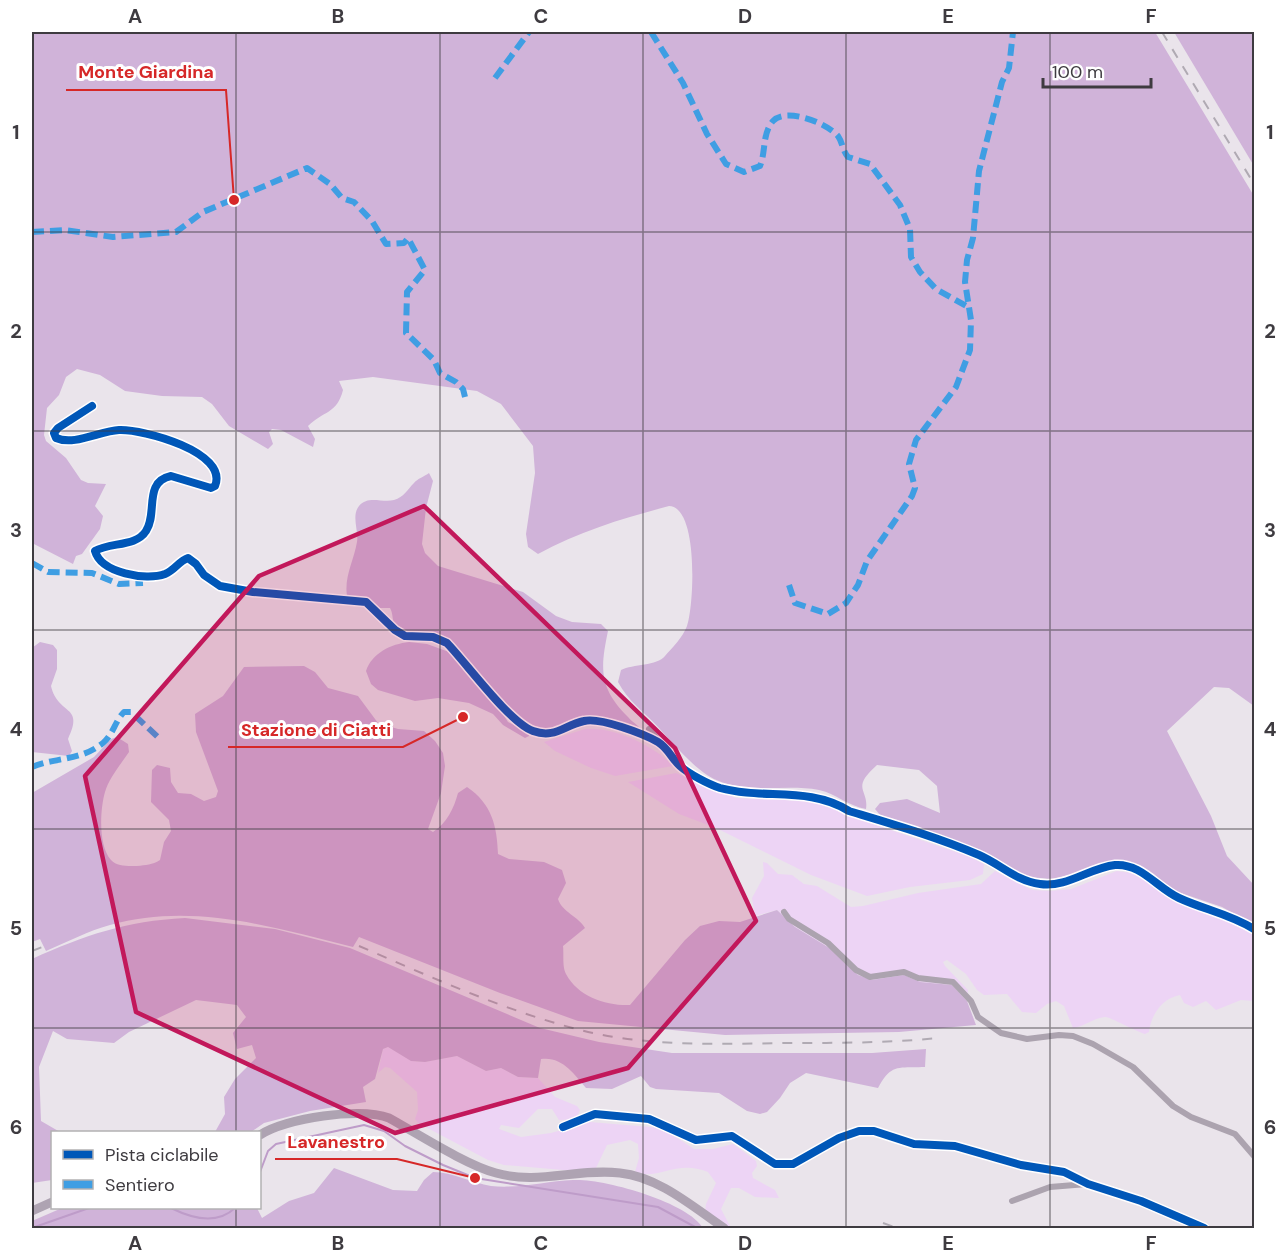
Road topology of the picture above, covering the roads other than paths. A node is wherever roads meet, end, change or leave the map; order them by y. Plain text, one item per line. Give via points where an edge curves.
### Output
1 (93, 406) dead end
2 (649, 729) dead end
3 (660, 743) junction
4 (784, 912) dead end
5 (1254, 929) edge
6 (563, 1127) dead end
7 (261, 1135) edge
8 (1254, 1156) edge
9 (1088, 1184) junction
10 (1012, 1201) dead end
11 (51, 1202) edge
12 (32, 1211) edge
13 (724, 1228) edge
14 (1204, 1228) edge

1 - 3 street via 58,428 56,438 71,440 116,430 162,438 196,452 210,462 217,477 211,488 171,476 157,484 152,493 150,524 140,538 95,551 123,574 162,574 188,558 220,586 366,602 405,636 433,637 447,643 510,715 531,730 550,735 585,720 596,721
2 - 3 street
3 - 5 street via 681,766 718,787 831,800 849,811 981,855 1019,878 1041,885 1071,881 1108,867 1128,866 1178,898 1217,910
4 - 8 street via 870,977 904,972 918,978 953,982 978,1017 1001,1033 1027,1039 1073,1035 1093,1044 1133,1067 1166,1100 1191,1117 1235,1134
6 - 9 street via 595,1114 641,1118 657,1121 696,1140 732,1136 775,1164 793,1164 839,1138 874,1131 914,1143 955,1146 1021,1165 1064,1172
7 - 13 main road via 312,1118 371,1113 389,1118 495,1173 550,1178 620,1173 642,1178 668,1190
9 - 10 street via 1050,1187
9 - 14 street
11 - 12 main road

